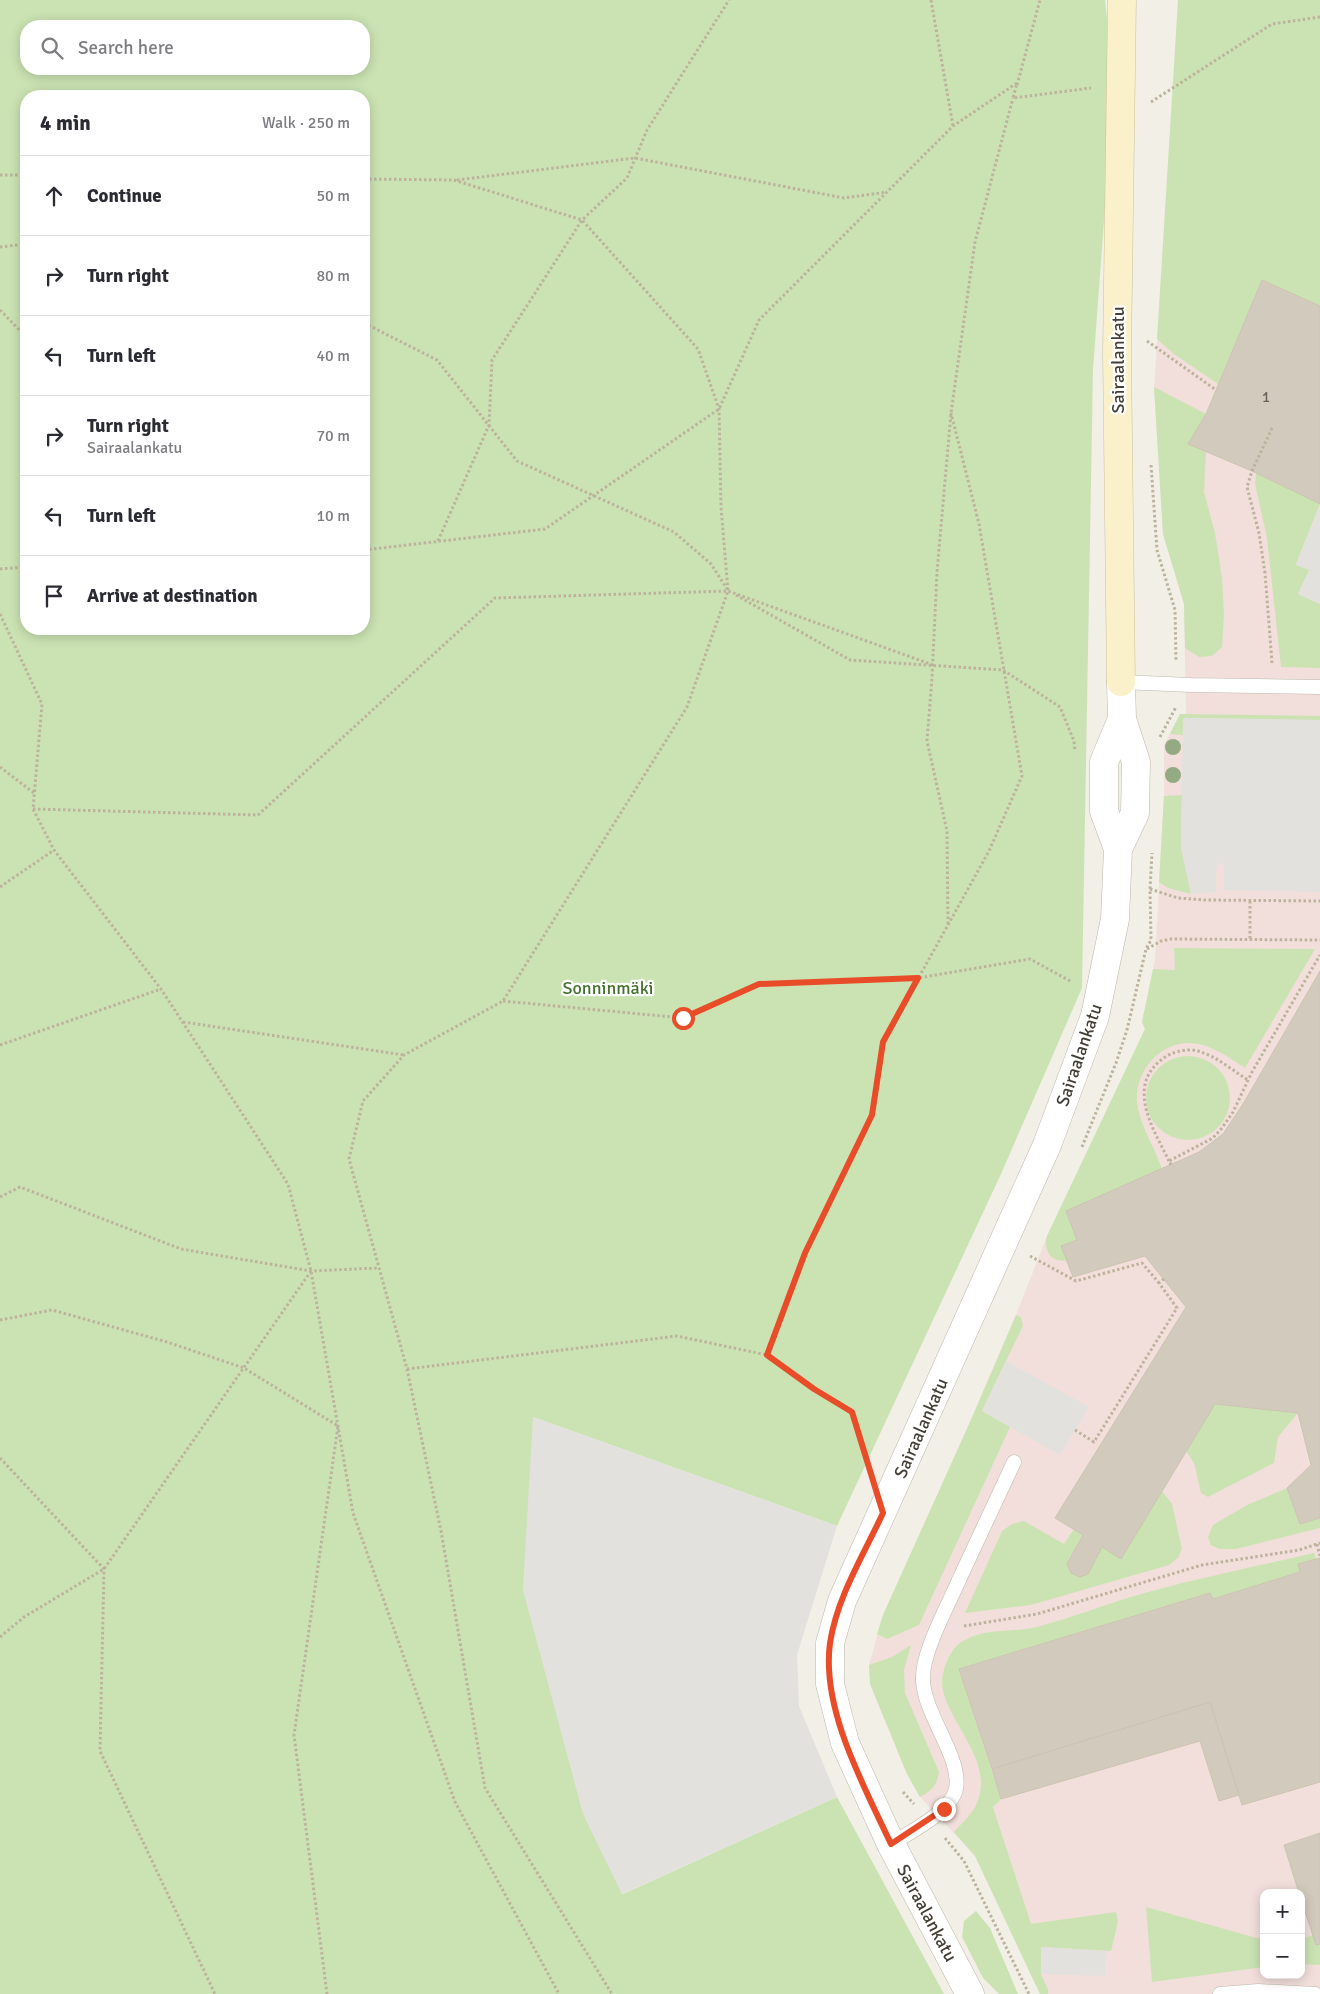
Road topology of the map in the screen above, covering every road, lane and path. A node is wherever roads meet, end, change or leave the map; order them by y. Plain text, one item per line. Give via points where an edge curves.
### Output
1 (729, 0) edge
2 (932, 0) edge
3 (1040, 0) edge
4 (1122, 0) edge
5 (1320, 18) edge
6 (1017, 83) junction
7 (1096, 87) dead end
8 (1013, 98) junction
9 (1150, 103) dead end
10 (953, 126) junction
11 (635, 158) junction
12 (20, 174) edge
13 (0, 175) edge
14 (370, 179) edge
15 (454, 180) junction
16 (887, 192) junction
17 (582, 220) junction
18 (20, 245) edge
19 (0, 247) edge
20 (0, 310) edge
21 (370, 326) edge
22 (20, 331) edge
23 (1146, 341) dead end
24 (1216, 390) dead end
25 (719, 409) junction
26 (951, 413) junction
27 (489, 426) junction
28 (1273, 426) dead end
29 (593, 495) junction
30 (438, 541) junction
31 (370, 549) edge
32 (20, 567) edge
33 (0, 569) edge
34 (728, 590) junction
35 (0, 614) edge
36 (1272, 661) dead end
37 (933, 665) junction
38 (1004, 670) junction
39 (1121, 682) junction
40 (1320, 687) edge
41 (1076, 761) dead end
42 (0, 767) edge
43 (34, 794) junction
44 (33, 809) junction
45 (54, 850) junction
46 (0, 887) edge
47 (1150, 889) dead end
48 (1320, 901) edge
49 (1250, 902) junction
50 (948, 925) junction
51 (1250, 940) junction
52 (1320, 940) edge
53 (1146, 949) dead end
54 (1320, 955) edge
55 (918, 978) junction
56 (1073, 983) dead end
57 (161, 989) junction
58 (503, 1001) junction
59 (182, 1022) junction
60 (0, 1045) edge
61 (404, 1055) junction
62 (1248, 1080) junction
63 (0, 1197) edge
64 (1028, 1255) dead end
65 (378, 1268) junction
66 (311, 1271) junction
67 (1164, 1279) dead end
68 (1159, 1283) junction
69 (0, 1320) edge
70 (767, 1355) junction
71 (244, 1368) junction
72 (407, 1369) junction
73 (338, 1426) junction
74 (1075, 1430) dead end
75 (0, 1458) edge
76 (1014, 1462) dead end
77 (883, 1513) junction
78 (1318, 1544) edge
79 (1320, 1556) edge
80 (104, 1569) junction
81 (961, 1627) dead end
82 (0, 1637) edge
83 (891, 1844) junction
84 (215, 1994) edge
85 (327, 1994) edge
86 (559, 1994) edge
87 (612, 1994) edge
88 (970, 1994) edge
89 (1220, 1994) edge
90 (1315, 1994) edge

1 - 11 path via 648,130
2 - 10 path
3 - 6 path
4 - 39 street, Sairaalankatu via 1117,353
5 - 9 path via 1272,24
6 - 8 path
6 - 10 path
7 - 8 path
8 - 26 path via 975,242
10 - 16 path
11 - 15 path
11 - 16 path via 844,198
11 - 17 path via 627,178
12 - 13 path
14 - 15 path
15 - 17 path
16 - 25 path via 759,320
17 - 25 path via 698,349
17 - 27 path via 492,360
18 - 19 path
20 - 22 path
21 - 27 path via 437,360
23 - 24 path
25 - 29 path
25 - 34 path
26 - 37 path via 937,572
26 - 38 path via 979,524
27 - 29 path via 517,461
27 - 30 path
28 - 36 path via 1247,487 1265,574
29 - 30 path via 545,529
29 - 34 path via 674,532 711,564
30 - 31 path
32 - 33 path
34 - 37 path
34 - 37 path via 850,660
34 - 44 path via 494,598 258,815
34 - 58 path via 687,707
35 - 43 path via 42,704
37 - 38 path
37 - 50 path via 927,741 947,831
38 - 41 path via 1060,707 1074,741
38 - 50 path via 1022,776 989,851
39 - 40 lane
39 - 77 street, Sairaalankatu via 1122,719 1136,762 1135,813 1118,849 1115,919 1095,1016 1047,1145
42 - 43 path
43 - 44 path
44 - 45 path
45 - 46 path
45 - 57 path
47 - 49 path via 1178,898
48 - 49 path
49 - 51 path
50 - 55 path
51 - 52 path
51 - 53 path via 1170,939
54 - 62 path
55 - 56 path via 1030,959
55 - 58 path via 759,984 683,1018
55 - 70 path via 883,1042 872,1115 805,1253
57 - 59 path
57 - 60 path
58 - 61 path
59 - 61 path
59 - 66 path via 288,1184
61 - 65 path via 363,1101 349,1159
62 - 62 path via 1233,1112 1213,1138 1170,1163 1145,1108 1145,1082 1155,1065 1176,1052 1196,1051
63 - 66 path via 20,1187 181,1249
64 - 68 path via 1076,1281 1142,1263
65 - 66 path
65 - 72 path
66 - 71 path
66 - 73 path
67 - 68 path
68 - 74 path via 1177,1308 1094,1442
69 - 71 path via 52,1310 167,1342
70 - 72 path via 677,1336
70 - 77 path via 852,1412
71 - 73 path
71 - 80 path
72 - 87 path via 441,1531 485,1788
73 - 85 path via 294,1735
73 - 86 path via 353,1513 455,1802
75 - 80 path
76 - 83 lane via 936,1631 923,1667 926,1701 955,1769 956,1788 944,1809
77 - 83 street, Sairaalankatu via 842,1600 830,1643 830,1684 845,1743
78 - 79 path
78 - 81 path via 1299,1550 1202,1565 1037,1614
80 - 82 path via 24,1617
80 - 84 path via 100,1751
83 - 88 street, Sairaalankatu
89 - 90 lane via 1258,1991

